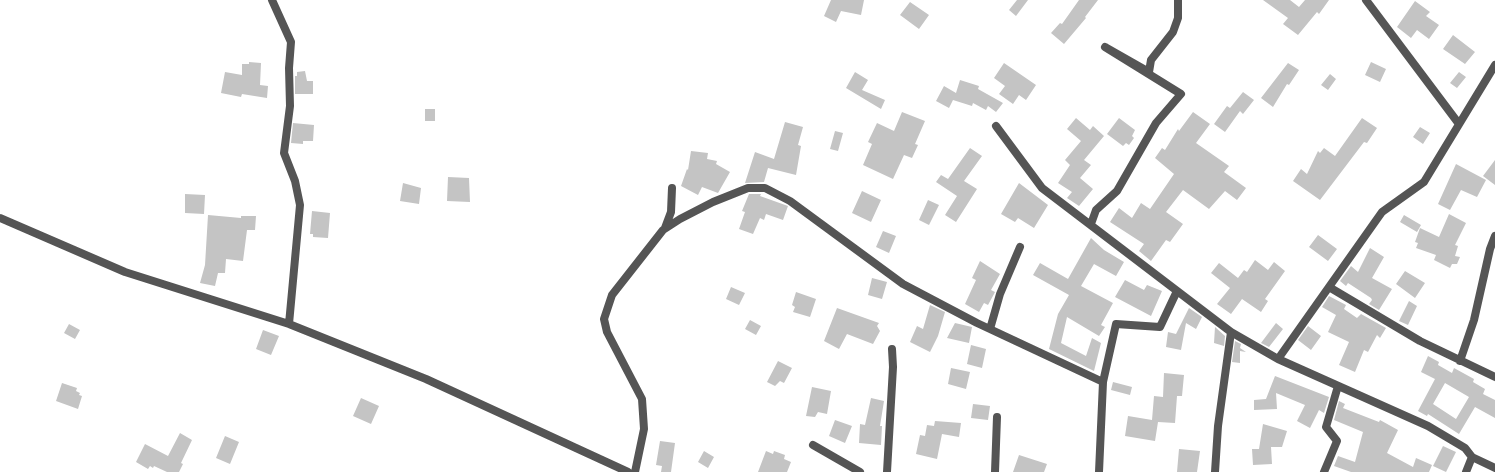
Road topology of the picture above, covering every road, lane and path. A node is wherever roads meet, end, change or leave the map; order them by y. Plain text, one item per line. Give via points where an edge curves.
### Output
1 (272, 0) edge
2 (1178, 0) edge
3 (1366, 0) edge
4 (1495, 65) edge
5 (1459, 124) junction
6 (996, 126) dead end
7 (672, 188) dead end
8 (0, 218) edge
9 (1090, 224) junction
10 (664, 230) junction
11 (1495, 236) edge
12 (1020, 247) dead end
13 (1329, 287) junction
14 (1177, 291) junction
15 (289, 324) junction
16 (990, 329) junction
17 (1231, 332) junction
18 (892, 349) dead end
19 (1278, 359) junction
20 (1460, 361) junction
21 (1495, 377) edge
22 (1104, 382) junction
23 (1338, 386) junction
24 (997, 417) dead end
25 (813, 445) dead end
26 (1472, 457) junction
27 (1495, 468) edge
28 (628, 472) edge
29 (635, 472) edge
30 (860, 472) edge
31 (887, 472) edge
32 (995, 472) edge
33 (1099, 472) edge
34 (1215, 472) edge
35 (1324, 472) edge
36 (1466, 472) edge

1 - 15 street via 291,42 290,106 284,152 295,181 300,205
2 - 9 street via 1178,18 1173,32 1151,60 1149,72 1105,47 1181,94 1156,123 1117,191 1096,210
3 - 5 street
4 - 5 street
5 - 13 street via 1424,182 1382,212
6 - 9 street via 1042,188
7 - 10 street via 672,212
8 - 15 street via 125,272
9 - 14 street
10 - 16 street via 713,202 748,188 765,188 790,201 902,284
10 - 29 street via 612,295 604,319 607,332 642,399 644,429
11 - 20 street via 1474,320
12 - 16 street via 1000,294
13 - 19 street
13 - 20 street via 1420,341
14 - 17 street
14 - 22 street via 1160,327 1116,324
15 - 28 street via 426,379
16 - 22 street
17 - 19 street
17 - 34 street via 1218,426
18 - 31 street
19 - 23 street
20 - 21 street
22 - 33 street
23 - 26 street via 1428,426 1465,448
23 - 35 street via 1326,427 1336,441
24 - 32 street
25 - 30 street
26 - 27 street
26 - 36 street

